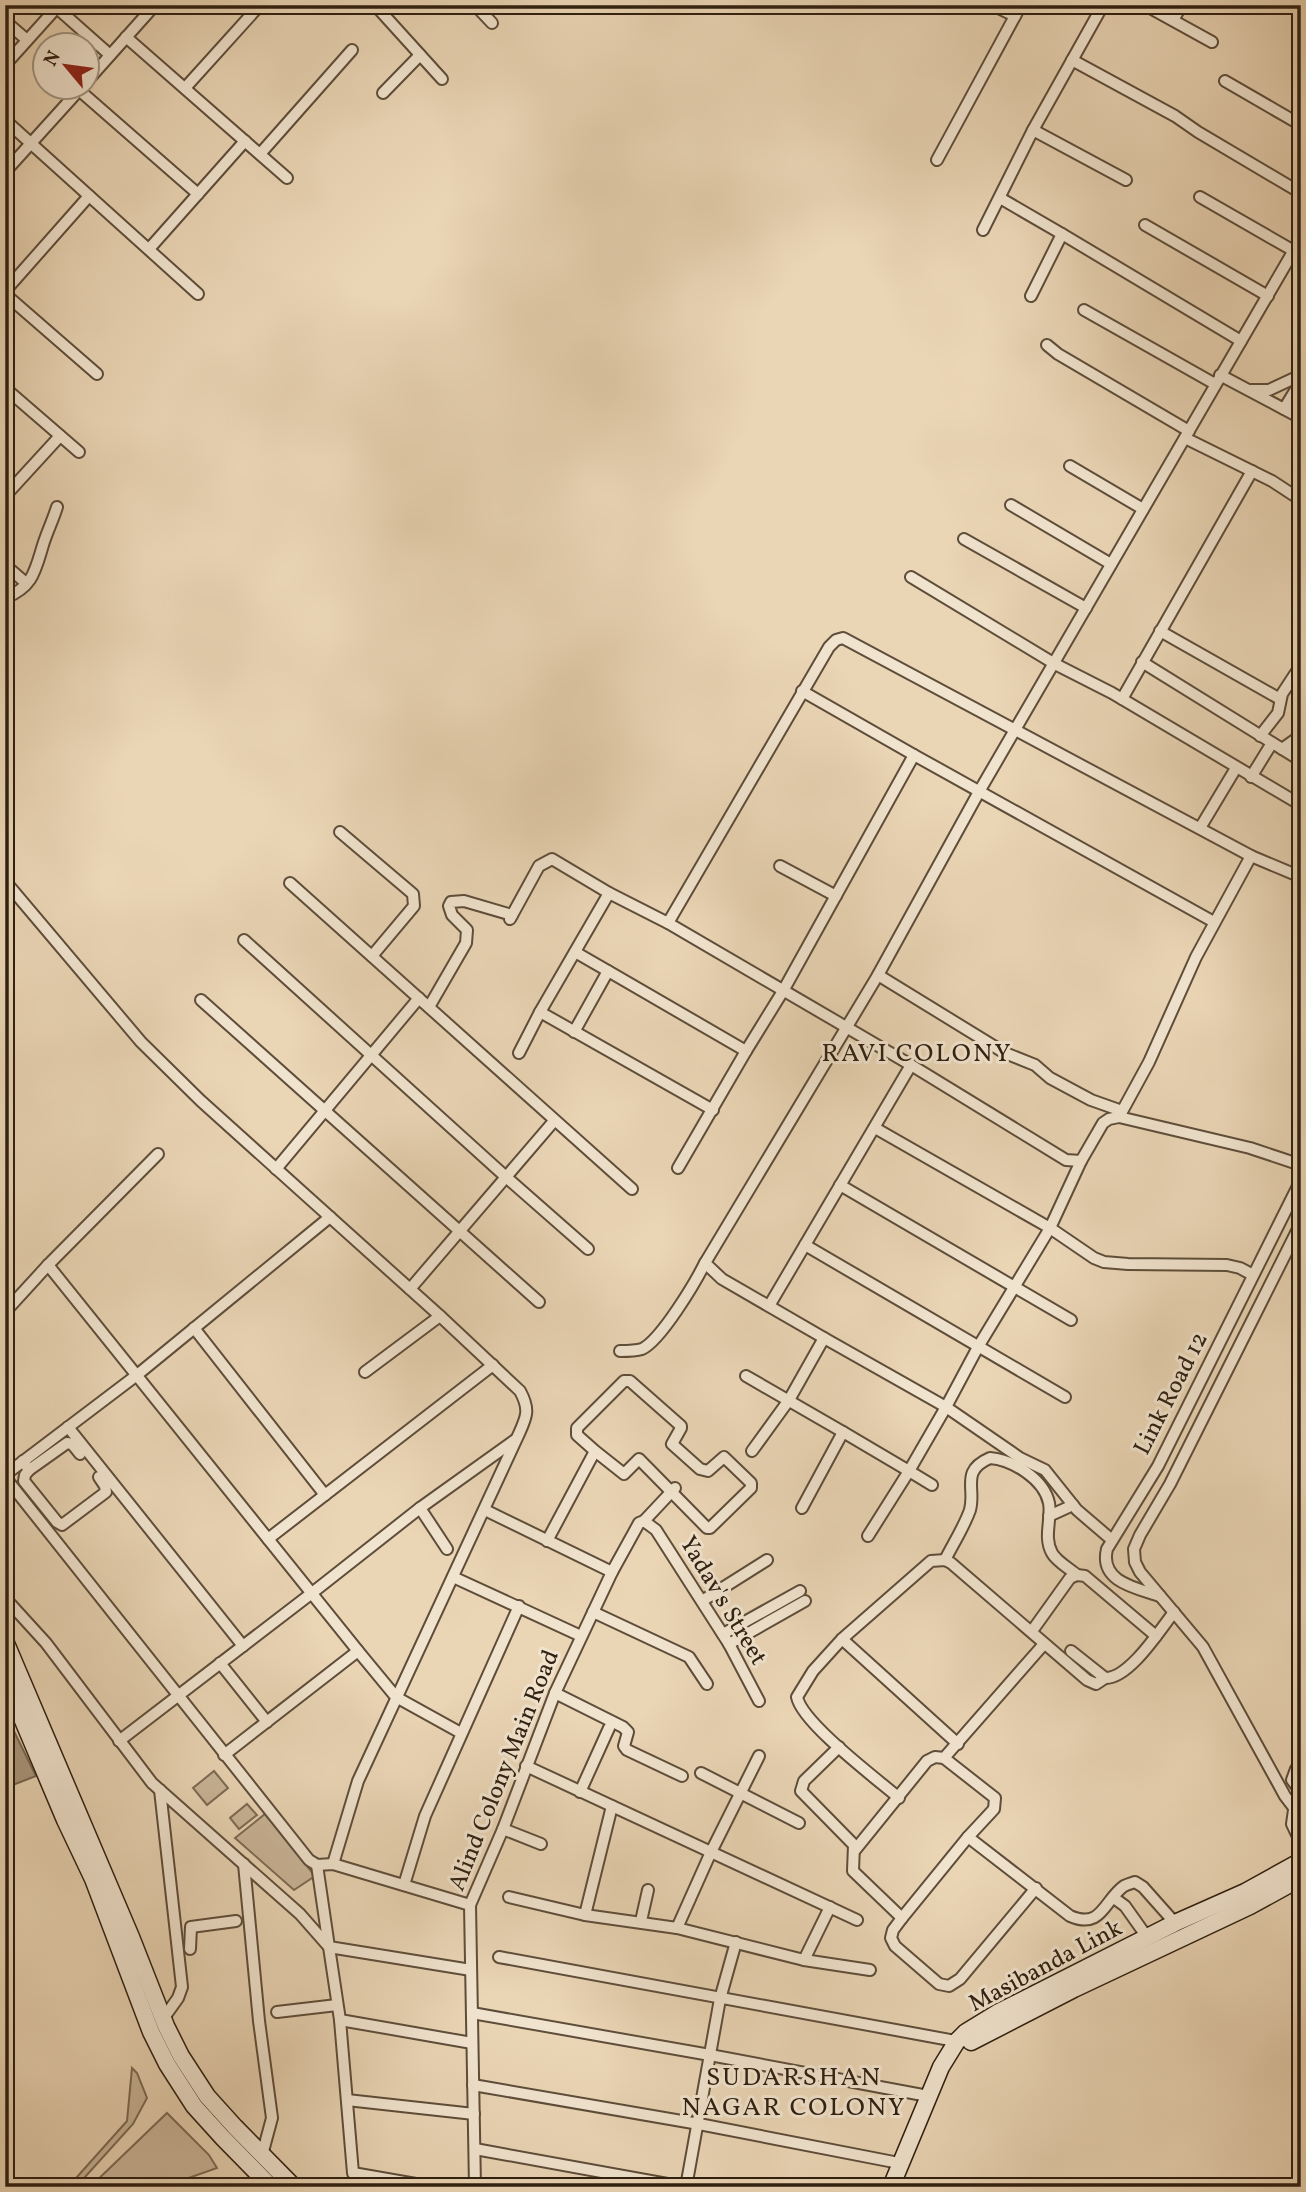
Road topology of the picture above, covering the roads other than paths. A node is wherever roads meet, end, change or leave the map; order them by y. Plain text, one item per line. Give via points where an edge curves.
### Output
1 (155, 5) edge
2 (260, 5) edge
3 (375, 5) edge
4 (475, 5) edge
5 (992, 5) edge
6 (1102, 5) edge
7 (1145, 5) edge
8 (1182, 5) edge
9 (58, 6) edge
10 (1018, 10) edge
11 (1173, 20) junction
12 (5, 21) edge
13 (492, 23) dead end
14 (126, 37) junction
15 (27, 40) junction
16 (1212, 42) dead end
17 (352, 51) dead end
18 (110, 55) junction
19 (420, 55) junction
20 (1072, 60) junction
21 (102, 64) edge
22 (5, 65) edge
23 (442, 79) dead end
24 (1225, 81) dead end
25 (185, 88) junction
26 (383, 93) dead end
27 (68, 102) edge
28 (95, 102) edge
29 (5, 120) edge
30 (1301, 125) edge
31 (1033, 130) junction
32 (245, 141) junction
33 (31, 143) junction
34 (260, 154) junction
35 (937, 160) dead end
36 (5, 172) edge
37 (286, 178) dead end
38 (1126, 180) dead end
39 (1301, 193) edge
40 (198, 194) junction
41 (89, 197) junction
42 (1200, 197) dead end
43 (1000, 198) junction
44 (1146, 225) dead end
45 (983, 230) dead end
46 (1062, 234) junction
47 (1301, 238) edge
48 (149, 249) junction
49 (1294, 251) junction
50 (5, 293) edge
51 (198, 294) dead end
52 (1031, 296) dead end
53 (1268, 296) junction
54 (1084, 310) dead end
55 (1241, 341) junction
56 (1047, 345) dead end
57 (97, 374) dead end
58 (1301, 375) edge
59 (1218, 379) junction
60 (1301, 381) edge
61 (1248, 390) junction
62 (6, 391) edge
63 (1284, 409) junction
64 (1301, 418) edge
65 (1187, 435) junction
66 (60, 436) junction
67 (79, 452) dead end
68 (1070, 466) dead end
69 (1252, 471) junction
70 (5, 496) edge
71 (1301, 500) edge
72 (1011, 505) dead end
73 (57, 507) dead end
74 (1143, 509) junction
75 (964, 539) dead end
76 (1111, 564) junction
77 (5, 565) edge
78 (911, 577) dead end
79 (26, 583) junction
80 (5, 598) edge
81 (1086, 608) junction
82 (1160, 631) junction
83 (1142, 662) junction
84 (1055, 664) junction
85 (1301, 665) edge
86 (802, 691) junction
87 (1122, 699) junction
88 (1280, 699) junction
89 (1016, 729) junction
90 (1301, 731) edge
91 (1260, 736) junction
92 (1277, 746) junction
93 (915, 755) junction
94 (1300, 760) edge
95 (1236, 768) junction
96 (1251, 777) junction
97 (979, 790) junction
98 (1301, 805) edge
99 (1200, 828) junction
100 (340, 832) dead end
101 (1251, 856) junction
102 (780, 866) dead end
103 (1301, 877) edge
104 (5, 881) edge
105 (290, 883) dead end
106 (609, 893) junction
107 (836, 897) junction
108 (1214, 922) junction
109 (668, 923) junction
110 (244, 940) dead end
111 (575, 952) junction
112 (372, 956) junction
113 (608, 971) junction
114 (878, 975) junction
115 (783, 991) junction
116 (419, 998) junction
117 (201, 1000) dead end
118 (429, 1007) junction
119 (540, 1012) junction
120 (847, 1028) junction
121 (574, 1032) junction
122 (746, 1051) junction
123 (519, 1053) dead end
124 (371, 1055) junction
125 (911, 1065) junction
126 (713, 1110) junction
127 (325, 1111) junction
128 (1120, 1114) junction
129 (554, 1121) junction
130 (875, 1128) junction
131 (158, 1154) dead end
132 (1081, 1161) junction
133 (1301, 1166) edge
134 (678, 1168) dead end
135 (276, 1169) junction
136 (506, 1177) junction
137 (1301, 1180) edge
138 (840, 1185) junction
139 (632, 1189) dead end
140 (330, 1217) junction
141 (1301, 1223) edge
142 (1050, 1228) junction
143 (460, 1231) junction
144 (805, 1245) junction
145 (588, 1249) dead end
146 (705, 1263) junction
147 (48, 1265) junction
148 (1253, 1275) junction
149 (1014, 1286) junction
150 (410, 1289) junction
151 (539, 1302) dead end
152 (769, 1306) junction
153 (5, 1312) edge
154 (440, 1316) junction
155 (1071, 1320) dead end
156 (194, 1328) junction
157 (824, 1338) junction
158 (978, 1347) junction
159 (620, 1351) dead end
160 (493, 1365) junction
161 (365, 1373) dead end
162 (137, 1375) junction
163 (746, 1377) dead end
164 (1065, 1397) dead end
165 (789, 1400) junction
166 (946, 1407) junction
167 (68, 1427) junction
168 (843, 1432) junction
169 (517, 1438) junction
170 (53, 1446) junction
171 (595, 1451) junction
172 (752, 1451) dead end
173 (26, 1466) junction
174 (909, 1471) junction
175 (5, 1476) edge
176 (932, 1485) dead end
177 (673, 1490) junction
178 (1062, 1491) junction
179 (325, 1495) junction
180 (1046, 1496) junction
181 (1073, 1505) junction
182 (420, 1508) junction
183 (802, 1508) dead end
184 (485, 1510) junction
185 (1049, 1516) junction
186 (647, 1522) junction
187 (868, 1536) dead end
188 (268, 1539) junction
189 (1112, 1540) junction
190 (547, 1541) junction
191 (447, 1549) dead end
192 (767, 1560) dead end
193 (945, 1560) junction
194 (612, 1572) junction
195 (1077, 1575) junction
196 (453, 1577) junction
197 (312, 1594) junction
198 (803, 1596) dead end
199 (1160, 1596) junction
200 (5, 1598) edge
201 (702, 1601) junction
202 (519, 1606) junction
203 (593, 1612) junction
204 (1174, 1612) junction
205 (1032, 1630) junction
206 (580, 1636) junction
207 (1156, 1636) junction
208 (726, 1639) junction
209 (842, 1639) junction
210 (5, 1641) edge
211 (1044, 1644) junction
212 (243, 1646) junction
213 (358, 1651) junction
214 (1070, 1651) dead end
215 (220, 1663) junction
216 (5, 1678) edge
217 (1105, 1678) junction
218 (707, 1684) dead end
219 (555, 1693) junction
220 (178, 1694) junction
221 (396, 1697) junction
222 (759, 1701) dead end
223 (267, 1722) junction
224 (610, 1728) dead end
225 (461, 1733) junction
226 (119, 1741) junction
227 (958, 1744) junction
228 (839, 1747) junction
229 (224, 1755) junction
230 (759, 1756) dead end
231 (944, 1758) junction
232 (1301, 1765) edge
233 (526, 1766) junction
234 (701, 1773) dead end
235 (682, 1776) dead end
236 (160, 1790) junction
237 (580, 1792) junction
238 (1301, 1792) edge
239 (740, 1794) junction
240 (899, 1798) junction
241 (612, 1806) junction
242 (1297, 1814) edge
243 (799, 1823) dead end
244 (503, 1829) junction
245 (968, 1837) junction
246 (1301, 1843) edge
247 (541, 1844) dead end
248 (855, 1850) junction
249 (711, 1852) junction
250 (1301, 1861) edge
251 (244, 1864) junction
252 (333, 1864) junction
253 (317, 1865) junction
254 (1301, 1878) edge
255 (404, 1885) junction
256 (1036, 1888) junction
257 (648, 1890) dead end
258 (509, 1897) dead end
259 (1114, 1898) junction
260 (470, 1905) junction
261 (830, 1907) junction
262 (586, 1914) junction
263 (902, 1918) junction
264 (857, 1920) dead end
265 (236, 1921) dead end
266 (641, 1922) junction
267 (1175, 1923) junction
268 (191, 1927) junction
269 (677, 1928) junction
270 (175, 1929) junction
271 (1147, 1937) junction
272 (736, 1942) junction
273 (177, 1944) junction
274 (329, 1947) junction
275 (499, 1957) dead end
276 (804, 1959) junction
277 (471, 1970) junction
278 (870, 1970) dead end
279 (720, 1998) junction
280 (337, 2005) junction
281 (277, 2012) dead end
282 (1013, 2012) junction
283 (472, 2013) junction
284 (163, 2019) junction
285 (340, 2020) junction
286 (963, 2042) junction
287 (472, 2043) junction
288 (710, 2055) junction
289 (473, 2085) junction
290 (928, 2096) junction
291 (347, 2100) junction
292 (474, 2114) junction
293 (699, 2123) junction
294 (475, 2149) junction
295 (262, 2154) junction
296 (899, 2163) junction
297 (271, 2187) edge
298 (294, 2187) edge
299 (433, 2187) edge
300 (475, 2187) edge
301 (685, 2187) edge
302 (891, 2187) edge
303 (902, 2187) edge

1 - 14 street
2 - 25 street
3 - 19 street
4 - 13 street
5 - 10 street
6 - 20 street
7 - 11 street
8 - 11 street
9 - 15 street
9 - 18 street
10 - 35 street
11 - 16 street
12 - 15 street
14 - 18 street
14 - 25 street
15 - 22 street
17 - 34 street
18 - 21 street
19 - 23 street
19 - 26 street
20 - 31 street
20 - 39 street
24 - 30 street
25 - 32 street
27 - 33 street
28 - 40 street
29 - 33 street
31 - 38 street
31 - 43 street
32 - 34 street
32 - 40 street
33 - 36 street
33 - 41 street
34 - 37 street
40 - 48 street
41 - 48 street
41 - 50 street
42 - 49 street
43 - 45 street
43 - 46 street
44 - 53 street
46 - 52 street
46 - 55 street
47 - 49 street
48 - 51 street
49 - 53 street
50 - 57 street
53 - 55 street
54 - 59 street
55 - 59 street
56 - 65 street
58 - 61 street via 1269,390
59 - 61 street
59 - 65 street
60 - 63 street
61 - 63 street
62 - 66 street
63 - 64 street
65 - 69 street
65 - 74 street
66 - 67 street
66 - 70 street
68 - 74 street
69 - 71 street
69 - 82 street
72 - 76 street
73 - 79 street via 36,572
74 - 76 street
75 - 81 street
76 - 81 street
77 - 79 street
78 - 84 street
79 - 80 street
81 - 84 street
82 - 83 street
82 - 88 street
83 - 87 street
83 - 91 street
84 - 87 street
84 - 89 street
85 - 88 street
86 - 89 street via 829,647 844,638
86 - 93 street
86 - 109 street
87 - 95 street
88 - 91 street via 1278,713
89 - 97 street
89 - 99 street
90 - 92 street via 1296,740
91 - 92 street
92 - 94 street
92 - 96 street
93 - 97 street
93 - 107 street
95 - 96 street
95 - 99 street
96 - 98 street
97 - 108 street
97 - 114 street
99 - 101 street
100 - 112 street via 413,894 414,906
101 - 103 street
101 - 108 street
102 - 107 street
104 - 135 street via 141,1042
105 - 112 street
106 - 109 street
106 - 111 street
106 - 118 street via 552,859 539,866 511,917 464,901 451,902 453,915 467,930 466,943
107 - 115 street
108 - 128 street
109 - 115 street
110 - 124 street
111 - 113 street
111 - 119 street
112 - 116 street
113 - 121 street
113 - 122 street
114 - 120 street
114 - 128 street via 1005,1053
115 - 120 street
115 - 122 street
116 - 118 street
116 - 124 street
117 - 127 street
118 - 129 street
119 - 121 street
119 - 123 street
120 - 125 street
120 - 146 street
121 - 126 street
122 - 126 street
124 - 127 street
124 - 136 street
125 - 130 street
125 - 132 street via 1066,1160
126 - 134 street
127 - 135 street
127 - 143 street
128 - 132 street via 1103,1123
128 - 133 street
129 - 136 street
129 - 139 street
130 - 138 street
130 - 142 street
131 - 147 street
132 - 142 street
135 - 140 street
136 - 143 street
136 - 145 street
137 - 148 street, Link Road 12
138 - 144 street
138 - 149 street
140 - 150 street
140 - 156 street
141 - 199 street, Link Road 12 via 1134,1549 1140,1572
142 - 148 street via 1104,1262 1227,1265
142 - 149 street
143 - 150 street
143 - 151 street
144 - 152 street
144 - 158 street
146 - 152 street via 722,1279
146 - 159 street via 651,1343 639,1350
147 - 153 street
147 - 162 street
148 - 189 street, Link Road 12 via 1158,1466
149 - 155 street
149 - 158 street
150 - 154 street
152 - 157 street
154 - 160 street
154 - 161 street
156 - 162 street
156 - 179 street
157 - 165 street
157 - 166 street
158 - 164 street
158 - 166 street
160 - 169 street via 526,1401 527,1416
160 - 179 street
162 - 167 street
162 - 188 street
163 - 165 street
165 - 168 street
165 - 172 street
166 - 174 street
166 - 178 street via 1045,1470
167 - 170 street
167 - 212 street
168 - 174 street
168 - 183 street
169 - 182 street
169 - 184 street
170 - 173 street
170 - 173 street via 72,1444 106,1492 61,1525 24,1481
171 - 177 street via 624,1474 639,1459
171 - 177 street via 577,1435 577,1428 624,1381 630,1381 681,1426 672,1444 700,1469 708,1471 724,1457 751,1483 745,1496 710,1528 703,1526
171 - 190 street
173 - 175 street
174 - 176 street
174 - 187 street
175 - 220 street
177 - 186 street, Alind Colony Main Road
178 - 180 street
178 - 181 street
179 - 188 street
180 - 185 street
180 - 193 street via 1038,1483 1014,1465 998,1458 984,1461 970,1479 970,1510
181 - 185 street
181 - 189 street
182 - 191 street
182 - 197 street
184 - 190 street
184 - 196 street
185 - 195 street via 1052,1553
186 - 194 street, Alind Colony Main Road via 639,1523
186 - 201 street, Yadav's Street
188 - 197 street
189 - 199 street, Link Road 12 via 1105,1560 1109,1571 1117,1580
190 - 194 street
192 - 201 street
193 - 205 street
193 - 209 street via 931,1561
194 - 203 street, Alind Colony Main Road
195 - 205 street via 1070,1578
195 - 207 street via 1085,1576
196 - 202 street
196 - 221 street
197 - 212 street
197 - 213 street
198 - 208 street
199 - 204 street, Link Road 12
200 - 226 street via 46,1643
201 - 208 street, Yadav's Street
202 - 206 street
202 - 225 street
203 - 206 street, Alind Colony Main Road
203 - 218 street via 689,1657
204 - 207 street
204 - 242 street, Link Road 12 via 1203,1647
205 - 211 street
206 - 219 street, Alind Colony Main Road
207 - 217 street via 1125,1671
208 - 222 street, Yadav's Street
209 - 227 street
209 - 228 street via 797,1697 807,1715
210 - 284 street
211 - 217 street via 1092,1683
211 - 227 street
212 - 215 street
213 - 221 street
213 - 223 street
214 - 217 street
215 - 220 street
215 - 223 street
216 - 297 street via 93,1879 166,2064 194,2106
219 - 233 street, Alind Colony Main Road
219 - 235 street via 627,1729 627,1750
220 - 226 street
220 - 229 street
221 - 225 street
221 - 252 street via 358,1780
223 - 229 street
224 - 237 street
225 - 255 street via 425,1816
226 - 236 street
227 - 231 street
228 - 240 street
228 - 248 street via 804,1781 801,1791
229 - 253 street via 300,1851
230 - 239 street
231 - 240 street via 927,1761
231 - 245 street via 995,1798 993,1809
232 - 238 street via 1292,1780
233 - 237 street
233 - 244 street, Alind Colony Main Road
234 - 239 street
236 - 251 street
236 - 270 street
237 - 241 street
239 - 243 street
239 - 249 street
240 - 248 street
241 - 249 street
241 - 262 street
242 - 246 street, Link Road 12 via 1292,1824
244 - 247 street
244 - 260 street, Alind Colony Main Road
245 - 256 street
245 - 263 street
248 - 263 street via 852,1864 857,1876
249 - 261 street
249 - 269 street
250 - 267 street, Masibanda Link
251 - 274 street
251 - 295 street via 272,2118
252 - 253 street
252 - 255 street
253 - 274 street
254 - 282 street via 1250,1906
255 - 260 street
256 - 259 street via 1080,1920 1094,1918
256 - 263 street via 960,1979 949,1986 939,1984 895,1946 891,1938
257 - 266 street
258 - 262 street
259 - 267 street via 1135,1882
259 - 271 street
260 - 277 street, Alind Colony Main Road
261 - 264 street
261 - 276 street
262 - 266 street
265 - 268 street
266 - 269 street
267 - 271 street, Masibanda Link
268 - 270 street
268 - 273 street via 190,1946
269 - 272 street
270 - 273 street
271 - 282 street, Masibanda Link
272 - 276 street
272 - 279 street
273 - 284 street via 181,1987
274 - 277 street
274 - 280 street
275 - 279 street
276 - 278 street
277 - 283 street, Alind Colony Main Road
279 - 286 street
279 - 288 street
280 - 281 street
280 - 285 street
282 - 286 street, Masibanda Link via 997,2013
283 - 287 street, Alind Colony Main Road
283 - 288 street
284 - 295 street via 207,2095
285 - 287 street
285 - 291 street
286 - 290 street, Masibanda Link via 941,2067
286 - 303 street
287 - 289 street, Alind Colony Main Road
288 - 290 street
288 - 293 street
289 - 292 street, Alind Colony Main Road
289 - 293 street
290 - 296 street, Masibanda Link
291 - 292 street
291 - 299 street via 353,2173
292 - 294 street, Alind Colony Main Road
293 - 296 street
293 - 301 street
294 - 300 street, Alind Colony Main Road
294 - 301 street
295 - 298 street
296 - 302 street, Masibanda Link

